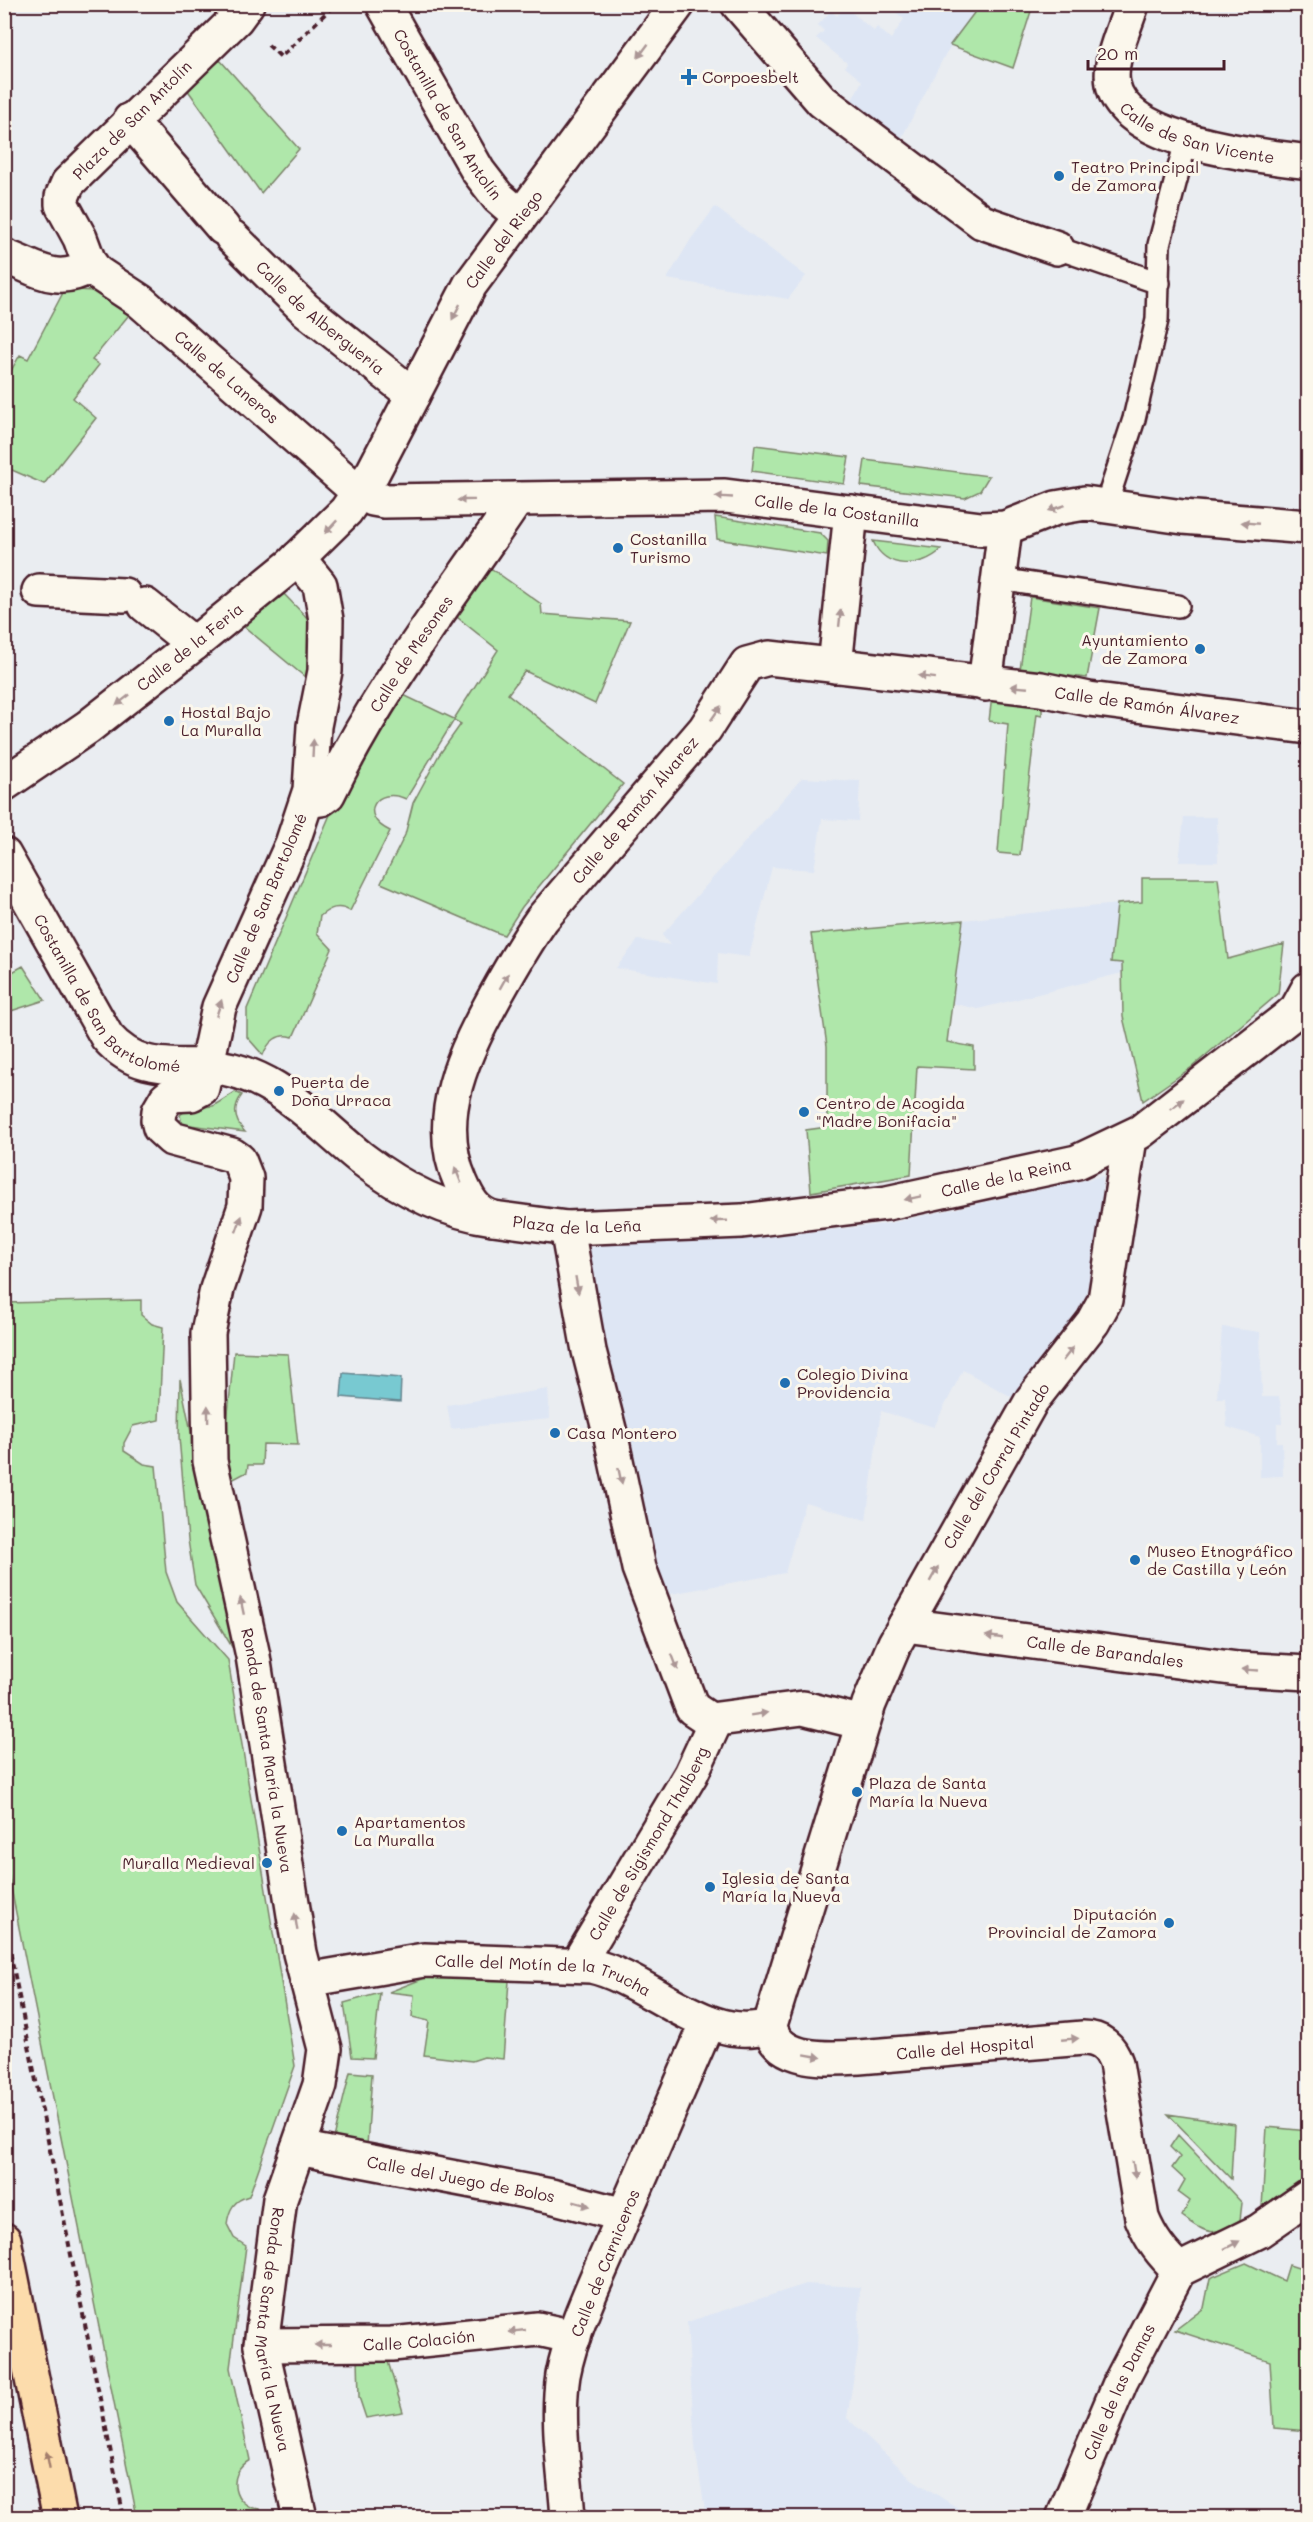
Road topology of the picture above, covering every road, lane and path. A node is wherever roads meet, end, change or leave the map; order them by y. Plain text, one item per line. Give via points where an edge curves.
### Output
1 (335, 4) edge
2 (383, 4) edge
3 (678, 4) edge
4 (738, 4) edge
5 (1132, 4) edge
6 (232, 9) edge
7 (130, 120) junction
8 (1186, 141) junction
9 (1308, 162) edge
10 (520, 216) junction
11 (1057, 248) joint
12 (4, 256) edge
13 (91, 266) junction
14 (1159, 283) junction
15 (413, 395) junction
16 (360, 492) junction
17 (517, 499) junction
18 (1106, 505) junction
19 (851, 512) junction
20 (1308, 527) edge
21 (1005, 528) junction
22 (298, 558) junction
23 (999, 579) junction
24 (39, 591) dead end
25 (1178, 606) dead end
26 (194, 644) junction
27 (835, 666) junction
28 (985, 684) junction
29 (1308, 727) edge
30 (4, 784) edge
31 (307, 801) junction
32 (4, 855) edge
33 (4, 951) edge
34 (4, 965) edge
35 (1305, 996) edge
36 (476, 1032) joint
37 (207, 1066) junction
38 (1130, 1138) junction
39 (361, 1158) joint
40 (493, 1218) junction
41 (660, 1223) joint
42 (567, 1228) junction
43 (905, 1625) junction
44 (1308, 1673) edge
45 (716, 1720) junction
46 (863, 1723) junction
47 (4, 1922) edge
48 (577, 1965) junction
49 (307, 1980) junction
50 (708, 2022) junction
51 (770, 2025) junction
52 (298, 2148) junction
53 (1308, 2197) edge
54 (624, 2215) junction
55 (4, 2240) edge
56 (1179, 2270) junction
57 (574, 2337) junction
58 (261, 2345) junction
59 (60, 2517) edge
60 (124, 2517) edge
61 (300, 2517) edge
62 (568, 2517) edge
63 (1063, 2517) edge

1 - 6 path via 281,57
2 - 10 street, Costanilla de San Antolín via 478,171 498,197
3 -> 10 street, Calle del Riego
4 - 11 street via 822,101 982,222
5 - 8 street, Calle de San Vicente via 1114,63 1114,91 1121,104 1135,116
6 - 7 street, Plaza de San Antolín
7 - 13 street, Plaza de San Antolín via 68,183 62,197 64,212
7 - 15 street, Calle de Alberguería via 228,233 305,309
8 - 9 street, Calle de San Vicente
8 - 14 lane via 1160,237
10 -> 15 street, Calle del Riego via 465,294
11 - 14 lane
12 - 13 street via 60,277
13 - 16 street, Calle de Laneros via 140,301
14 - 18 lane via 1158,315 1134,419
15 - 16 street, Calle del Riego
17 -> 16 street, Calle de la Costanilla via 384,501
16 -> 22 street, Calle de la Feria
19 -> 17 street, Calle de la Costanilla via 714,496
17 - 31 street, Calle de Mesones via 388,687 328,794
20 -> 18 street, Calle de la Costanilla via 1183,517
18 -> 21 street, Calle de la Costanilla via 1065,505
19 - 21 street, Calle de la Costanilla via 981,529
27 -> 19 street
21 - 23 street
22 - 26 street, Calle de la Feria
31 -> 22 street, Calle de San Bartolomé via 314,726 325,671 326,620 320,585
23 - 25 lane
23 - 28 street
24 - 26 street via 135,600
26 -> 30 street, Calle de la Feria via 88,727
28 -> 27 street, Calle de Ramón Álvarez
36 -> 27 street, Calle de Ramón Álvarez via 542,919 705,729 747,664 769,658
29 -> 28 street, Calle de Ramón Álvarez
37 -> 31 street, Calle de San Bartolomé via 223,995
32 - 37 street, Costanilla de San Bartolomé via 107,1037 117,1048 129,1057 159,1065
33 - 34 path via 11,961
38 -> 35 street, Calle de la Reina via 1287,1018
40 -> 36 street, Plaza de la Leña via 478,1211 467,1197 450,1144 451,1106
37 - 39 street, Costanilla de San Bartolomé via 242,1071 273,1086 293,1098
49 -> 37 street, Ronda de Santa María la Nueva via 253,1656 209,1452 208,1333 216,1289 245,1206 246,1178 239,1160 232,1155 172,1139 160,1128 158,1120 159,1111 171,1095 198,1092 205,1081
38 -> 41 street, Calle de la Reina via 1077,1162 887,1203 741,1221
43 -> 38 street, Calle del Corral Pintado via 1032,1400 1093,1322 1105,1300
39 - 40 street, Plaza de la Leña via 429,1202
40 - 42 street, Plaza de la Leña
41 - 42 street, Plaza de la Leña
42 -> 45 street via 589,1351 639,1568 690,1701 704,1718
44 -> 43 street, Calle de Barandales via 1238,1669
43 - 46 street
45 -> 46 street via 803,1708
45 - 48 street, Calle de Sigismond Thalberg via 691,1774
46 - 51 street
47 - 60 path
48 - 49 street, Calle del Motín de la Trucha via 424,1960
48 - 50 street, Calle del Motín de la Trucha via 616,1972
49 - 52 street, Ronda de Santa María la Nueva via 322,2033 324,2068
50 - 51 street, Calle del Motín de la Trucha via 745,2029
50 - 54 street, Calle de Carniceros
51 -> 56 street, Calle del Hospital via 775,2041 784,2048 823,2058 1090,2038 1104,2044 1114,2055 1142,2218 1150,2238
52 -> 54 street, Calle del Juego de Bolos via 551,2196
52 - 58 street, Ronda de Santa María la Nueva via 276,2215
56 -> 53 street via 1259,2231
54 - 57 street, Calle de Carniceros
59 -> 55 highway
56 - 63 street, Calle de las Damas via 1122,2381
57 -> 58 street, Calle Colación via 538,2329 392,2344
57 - 62 street, Calle de Carniceros via 563,2375 561,2406
58 - 61 street, Ronda de Santa María la Nueva

